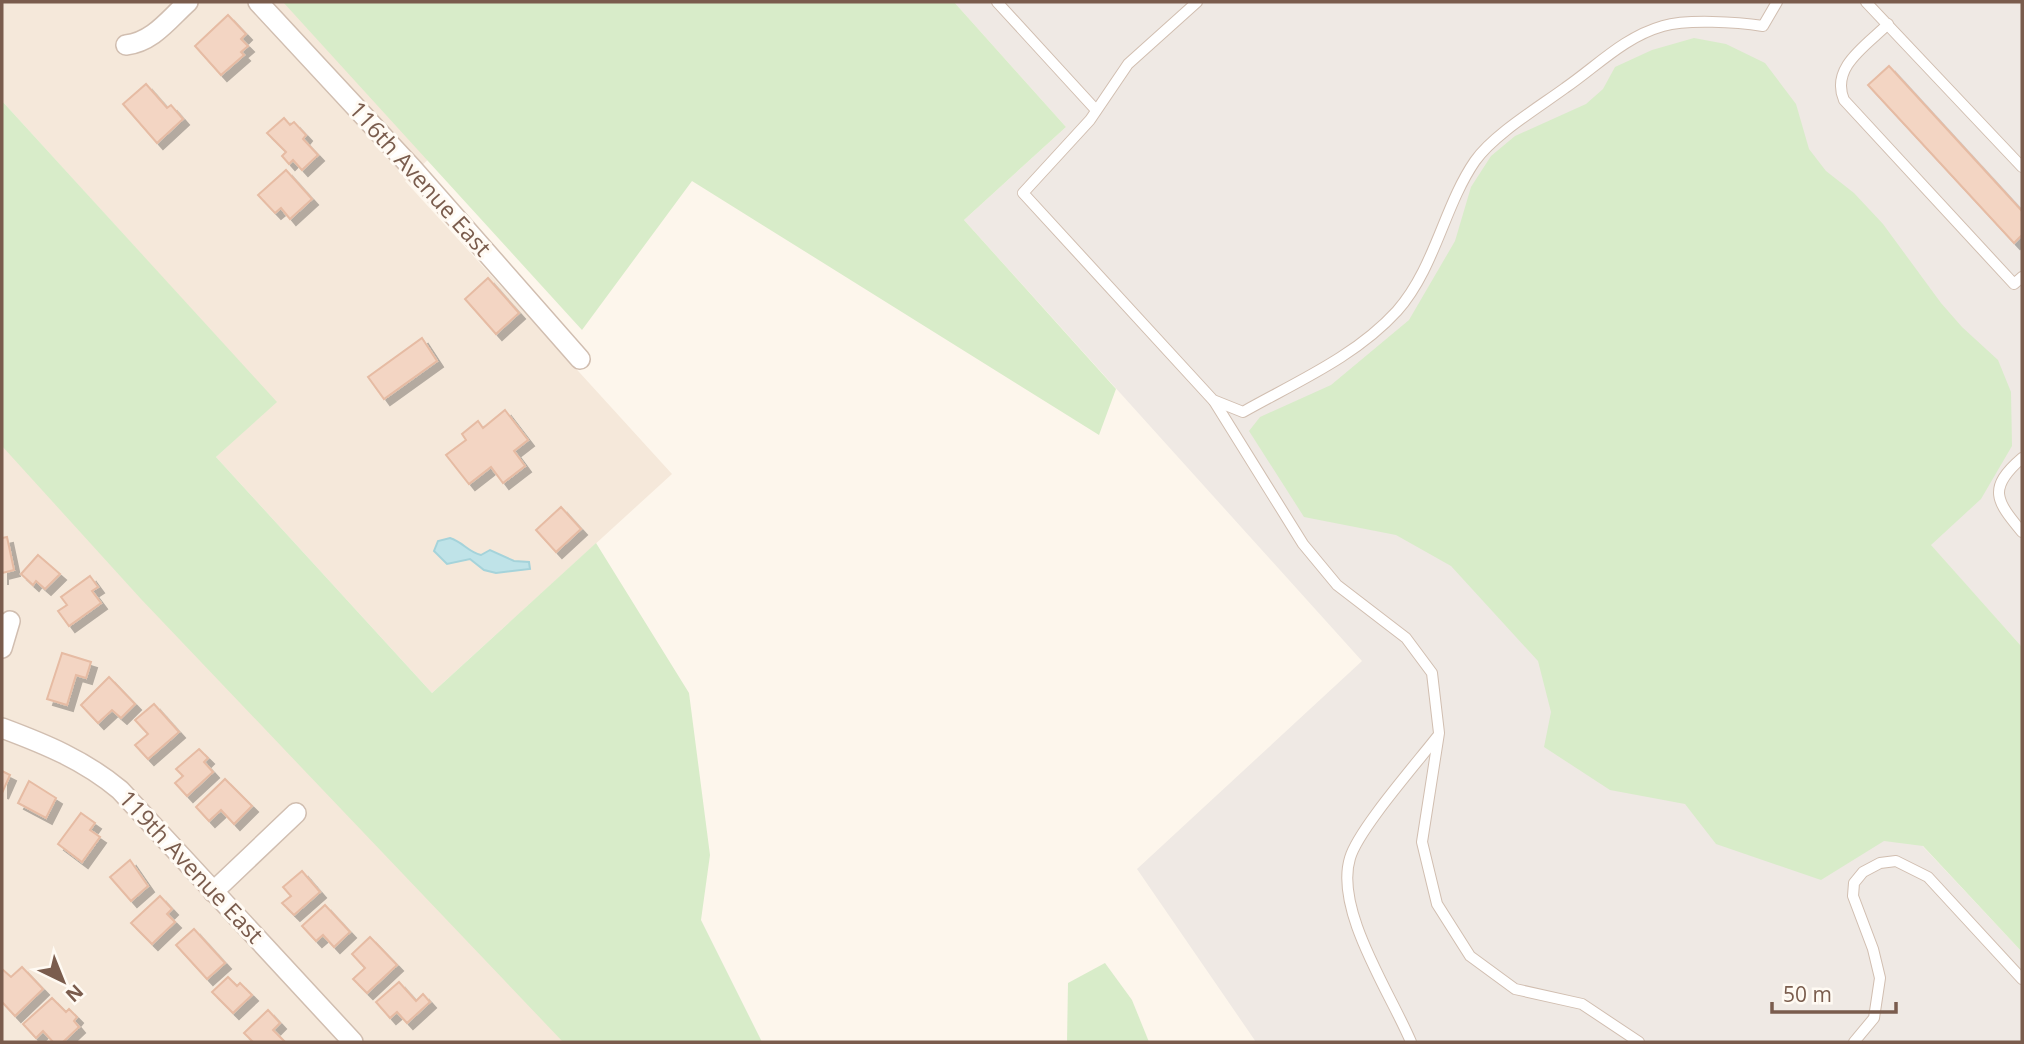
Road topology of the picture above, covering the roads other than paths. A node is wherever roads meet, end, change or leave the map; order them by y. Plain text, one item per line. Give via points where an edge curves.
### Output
1 (188, 2) edge
2 (257, 2) edge
3 (997, 2) edge
4 (1197, 2) edge
5 (1777, 2) edge
6 (1866, 2) edge
7 (1888, 24) junction
8 (127, 45) dead end
9 (1096, 110) junction
10 (2022, 167) edge
11 (2022, 277) edge
12 (580, 359) dead end
13 (1213, 400) junction
14 (2022, 458) edge
15 (2022, 532) edge
16 (10, 621) dead end
17 (2, 648) edge
18 (2, 729) edge
19 (1439, 733) junction
20 (296, 813) dead end
21 (214, 892) junction
22 (2022, 979) edge
23 (354, 1042) edge
24 (1411, 1042) edge
25 (1639, 1042) edge
26 (1854, 1042) edge

1 - 8 street via 151,37
2 - 12 street, 116th Avenue East via 413,169
3 - 9 lane
4 - 9 lane via 1128,64
5 - 13 lane via 1763,26 1734,22 1664,25 1616,48 1525,115 1475,160 1423,272 1387,319 1342,359 1243,412
6 - 7 lane
7 - 10 lane
7 - 11 lane via 1842,72 1839,88 1844,100 2014,284
9 - 13 lane via 1023,193
13 - 19 lane via 1303,544 1337,585 1406,638 1432,673
14 - 15 lane via 2009,469 1998,495 1999,504
16 - 17 street
18 - 21 street, 119th Avenue East via 51,747 100,773
19 - 24 lane via 1363,835 1350,856 1347,873 1349,900 1360,934
19 - 25 lane via 1422,842 1437,904 1471,956 1515,989 1582,1004
20 - 21 street
21 - 23 street, 119th Avenue East
22 - 26 lane via 1928,877 1896,860 1880,863 1854,883 1853,896 1880,978 1874,1018

